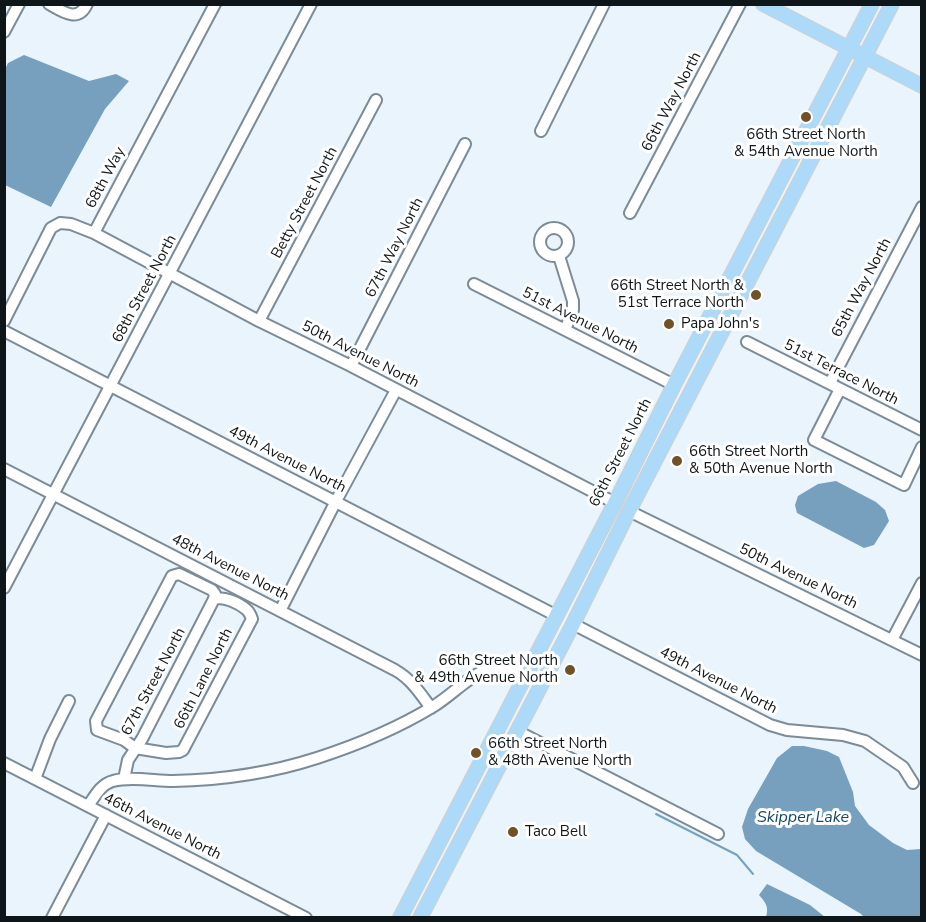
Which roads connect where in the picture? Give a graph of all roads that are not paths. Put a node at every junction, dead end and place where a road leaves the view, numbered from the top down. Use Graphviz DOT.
graph roads {
  1 [pos="19,4"];
  2 [pos="50,4"];
  3 [pos="87,4"];
  4 [pos="215,4"];
  5 [pos="311,4"];
  6 [pos="604,4"];
  7 [pos="740,4"];
  8 [pos="763,4"];
  9 [pos="872,4"];
  10 [pos="892,4"];
  11 [pos="4,32"];
  12 [pos="848,49"];
  13 [pos="865,57"];
  14 [pos="921,86"];
  15 [pos="376,100"];
  16 [pos="542,131"];
  17 [pos="465,144"];
  18 [pos="782,176"];
  19 [pos="921,207"];
  20 [pos="630,213"];
  21 [pos="778,225"];
  22 [pos="754,231"];
  23 [pos="93,233"];
  24 [pos="559,256"];
  25 [pos="170,274"];
  26 [pos="728,281"];
  27 [pos="474,284"];
  28 [pos="748,284"];
  29 [pos="4,321"];
  30 [pos="259,321"];
  31 [pos="565,330"];
  32 [pos="4,332"];
  33 [pos="747,342"];
  34 [pos="351,366"];
  35 [pos="697,381"];
  36 [pos="674,385"];
  37 [pos="835,386"];
  38 [pos="111,387"];
  39 [pos="396,390"];
  40 [pos="657,418"];
  41 [pos="921,430"];
  42 [pos="921,447"];
  43 [pos="4,469"];
  44 [pos="54,495"];
  45 [pos="336,501"];
  46 [pos="615,502"];
  47 [pos="629,511"];
  48 [pos="597,576"];
  49 [pos="921,583"];
  50 [pos="4,588"];
  51 [pos="214,599"];
  52 [pos="280,611"];
  53 [pos="555,615"];
  54 [pos="573,624"];
  55 [pos="892,640"];
  56 [pos="921,655"];
  57 [pos="535,656"];
  58 [pos="525,675"];
  59 [pos="69,700"];
  60 [pos="431,708"];
  61 [pos="517,730"];
  62 [pos="135,748"];
  63 [pos="4,763"];
  64 [pos="35,779"];
  65 [pos="124,779"];
  66 [pos="913,783"];
  67 [pos="88,806"];
  68 [pos="106,815"];
  69 [pos="718,834"];
  70 [pos="52,918"];
  71 [pos="306,918"];
  72 [pos="400,918"];
  73 [pos="420,918"];
  1 -- 11 [label="street"];
  2 -- 3 [label="street"];
  4 -- 23 [label="street, 68th Way"];
  5 -- 25 [label="street, 68th Street North"];
  6 -- 16 [label="street"];
  7 -- 20 [label="street, 66th Way North"];
  8 -- 12 [label="main road"];
  9 -- 12 [label="main road, 66th Street North"];
  10 -- 13 [label="main road"];
  12 -- 13 [label="main road"];
  12 -- 18 [label="main road, 66th Street North"];
  13 -- 14 [label="main road"];
  13 -- 21 [label="main road"];
  15 -- 30 [label="street, Betty Street North"];
  17 -- 34 [label="street, 67th Way North"];
  18 -- 21 [label="main road"];
  18 -- 22 [label="main road, 66th Street North"];
  19 -- 37 [label="street, 65th Way North"];
  21 -- 28 [label="main road"];
  22 -- 26 [label="main road, 66th Street North"];
  22 -- 28 [label="main road"];
  23 -- 25 [label="street, 50th Avenue North"];
  23 -- 29 [label="street, 68th Way"];
  24 -- 31 [label="street"];
  25 -- 30 [label="street, 50th Avenue North"];
  25 -- 38 [label="street, 68th Street North"];
  26 -- 35 [label="main road"];
  26 -- 36 [label="main road, 66th Street North"];
  27 -- 31 [label="street, 51st Avenue North"];
  28 -- 35 [label="main road"];
  30 -- 34 [label="street, 50th Avenue North"];
  31 -- 36 [label="street, 51st Avenue North"];
  32 -- 38 [label="street, 49th Avenue North"];
  33 -- 37 [label="street, 51st Terrace North"];
  34 -- 39 [label="street, 50th Avenue North"];
  35 -- 47 [label="main road"];
  36 -- 40 [label="main road, 66th Street North"];
  37 -- 41 [label="street, 51st Terrace North"];
  37 -- 42 [label="street, 65th Way North"];
  38 -- 44 [label="street, 68th Street North"];
  38 -- 45 [label="street, 49th Avenue North"];
  39 -- 45 [label="street"];
  39 -- 46 [label="street, 50th Avenue North"];
  40 -- 46 [label="main road, 66th Street North"];
  40 -- 47 [label="main road"];
  43 -- 44 [label="street, 48th Avenue North"];
  44 -- 50 [label="street, 68th Street North"];
  44 -- 52 [label="street, 48th Avenue North"];
  45 -- 52 [label="street"];
  45 -- 53 [label="street, 49th Avenue North"];
  46 -- 48 [label="main road"];
  46 -- 53 [label="main road, 66th Street North"];
  47 -- 48 [label="main road"];
  47 -- 55 [label="street, 50th Avenue North"];
  48 -- 54 [label="main road"];
  49 -- 55 [label="street"];
  51 -- 62 [label="street, 67th Street North"];
  51 -- 62 [label="street, 66th Lane North"];
  51 -- 62 [label="street"];
  52 -- 60 [label="street, 48th Avenue North"];
  53 -- 57 [label="main road, 66th Street North"];
  54 -- 61 [label="main road"];
  54 -- 66 [label="street, 49th Avenue North"];
  55 -- 56 [label="street, 50th Avenue North"];
  57 -- 58 [label="main road, 66th Street North"];
  57 -- 61 [label="main road"];
  58 -- 60 [label="street"];
  58 -- 72 [label="main road, 66th Street North"];
  59 -- 64 [label="street"];
  60 -- 65 [label="street"];
  61 -- 69 [label="street"];
  61 -- 73 [label="main road"];
  62 -- 65 [label="street, 67th Street North"];
  63 -- 64 [label="street, 46th Avenue North"];
  64 -- 67 [label="street, 46th Avenue North"];
  65 -- 67 [label="street"];
  67 -- 68 [label="street, 46th Avenue North"];
  68 -- 70 [label="street"];
  68 -- 71 [label="street, 46th Avenue North"];
}
